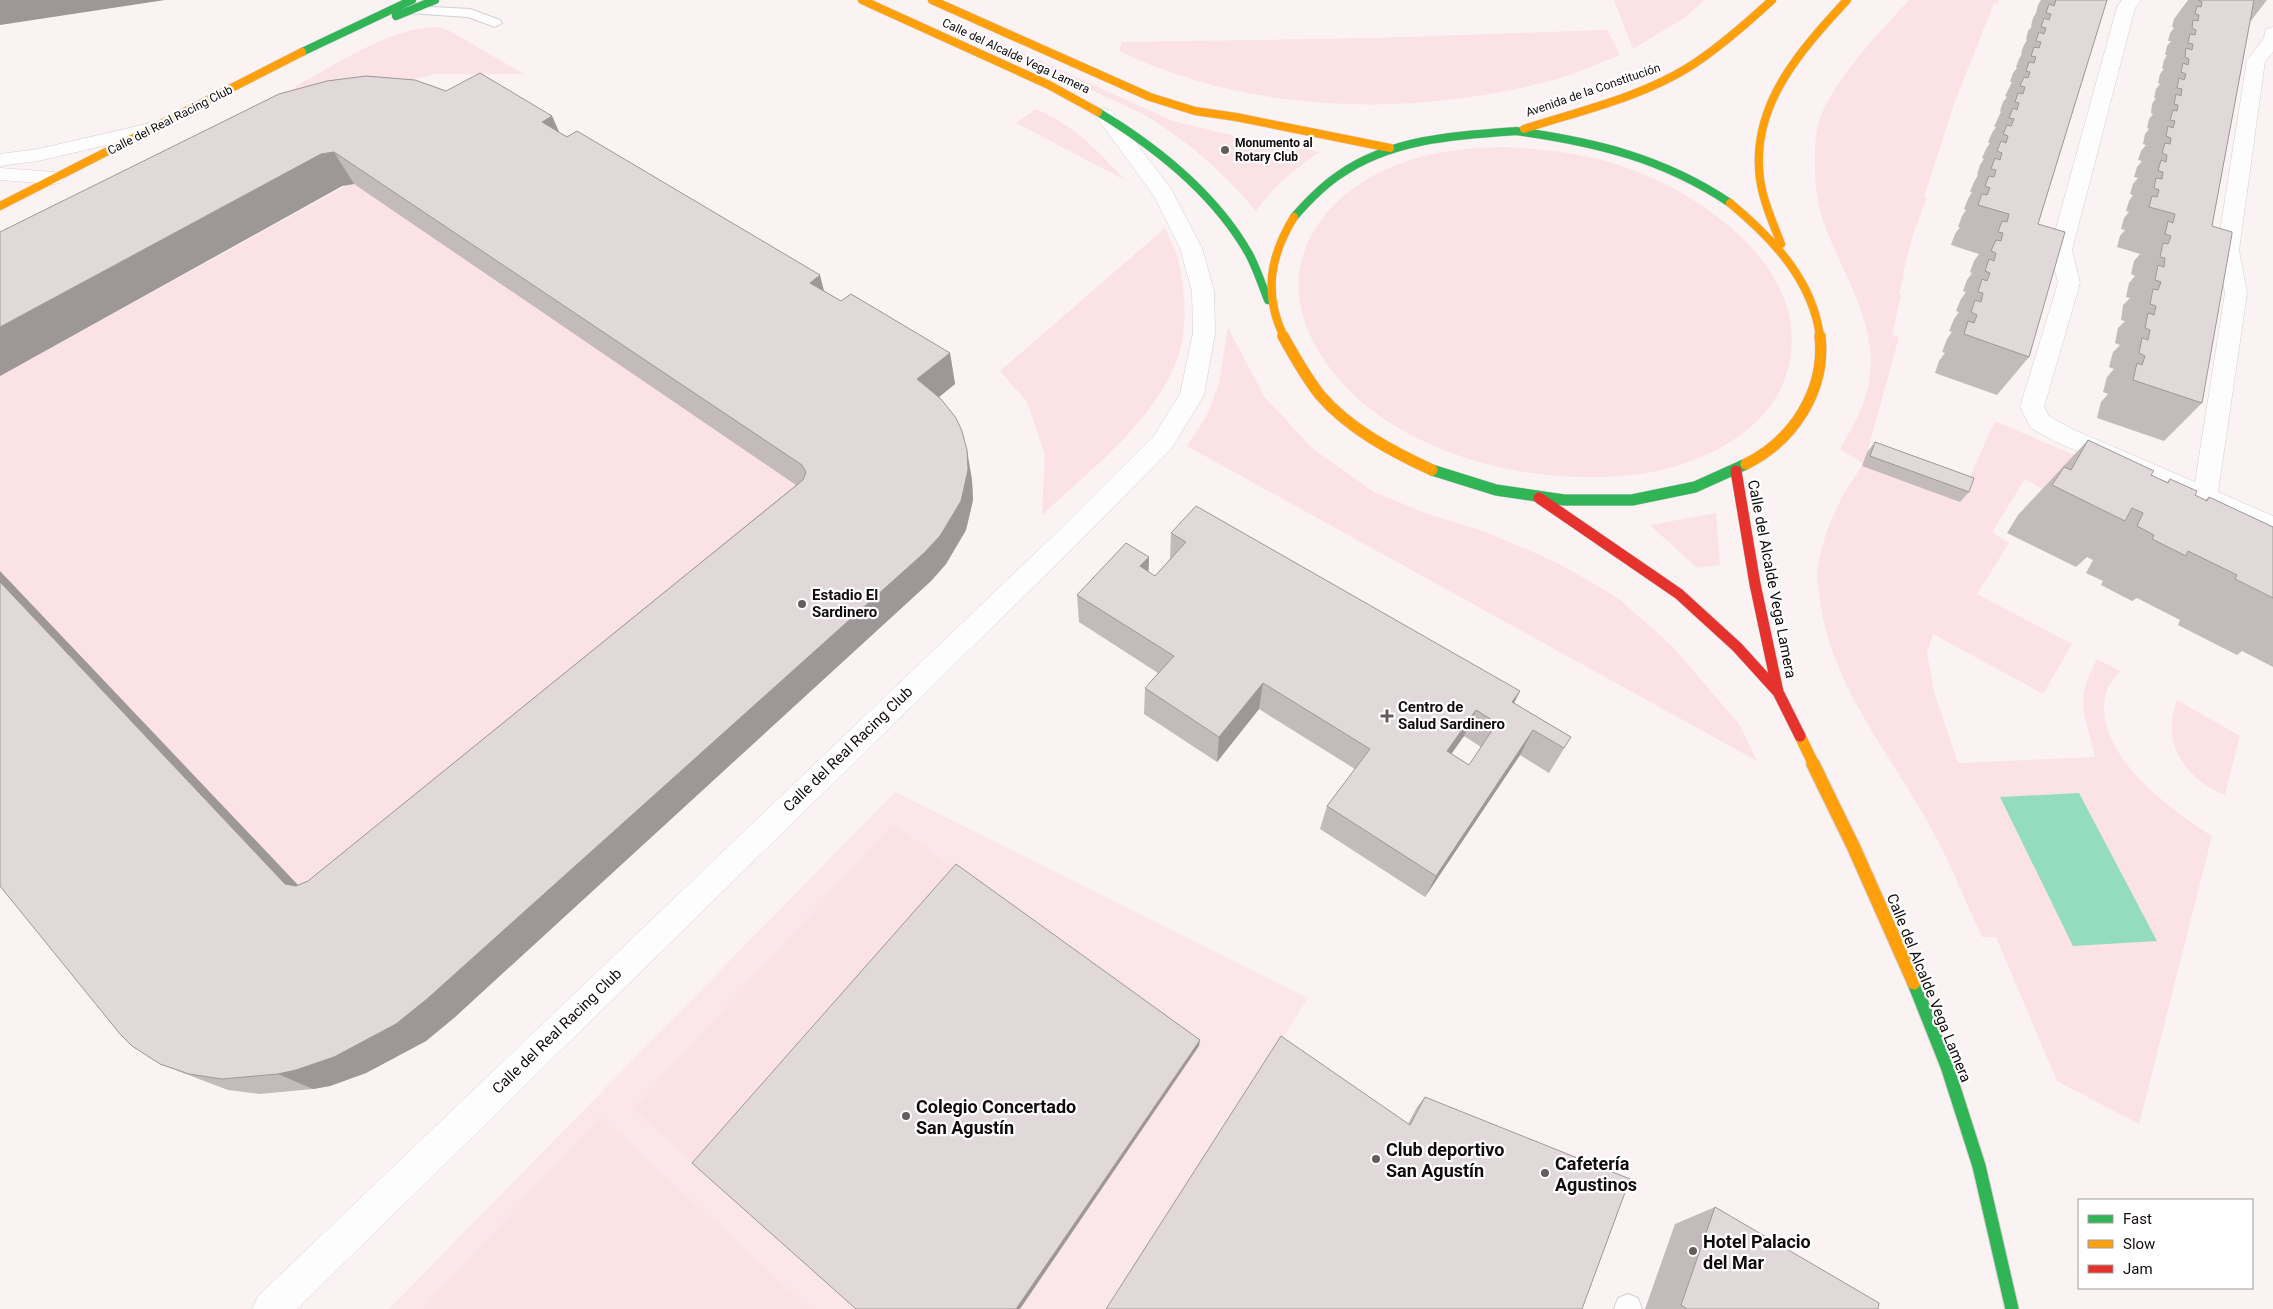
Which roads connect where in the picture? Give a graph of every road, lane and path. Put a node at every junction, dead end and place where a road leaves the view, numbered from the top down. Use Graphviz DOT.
graph roads {
  1 [pos="435,0"];
  2 [pos="462,0"];
  3 [pos="862,0"];
  4 [pos="932,0"];
  5 [pos="1772,0"];
  6 [pos="1847,0"];
  7 [pos="2132,0"];
  8 [pos="487,2"];
  9 [pos="412,5"];
  10 [pos="470,13"];
  11 [pos="2273,33"];
  12 [pos="1105,115"];
  13 [pos="151,129"];
  14 [pos="1516,131"];
  15 [pos="1390,148"];
  16 [pos="0,160"];
  17 [pos="0,174"];
  18 [pos="54,178"];
  19 [pos="0,206"];
  20 [pos="1783,252"];
  21 [pos="1275,315"];
  22 [pos="1736,471"];
  23 [pos="1539,498"];
  24 [pos="2205,498"];
  25 [pos="2273,527"];
  26 [pos="1778,692"];
  27 [pos="271,1309"];
  28 [pos="2012,1309"];
  1 -- 9 [label="main road"];
  2 -- 10 [label="lane"];
  3 -- 12 [label="main road, Calle del Alcalde Vega Lamera"];
  4 -- 15 [label="main road, Calle del Alcalde Vega Lamera"];
  5 -- 14 [label="main road, Avenida de la Constitución"];
  6 -- 20 [label="main road"];
  7 -- 24 [label="street"];
  8 -- 10 [label="lane, Calle del Real Racing Club"];
  9 -- 10 [label="lane, Calle del Real Racing Club"];
  9 -- 13 [label="main road, Calle del Real Racing Club"];
  11 -- 24 [label="street"];
  12 -- 21 [label="main road, Calle del Alcalde Vega Lamera"];
  12 -- 27 [label="street, Calle del Real Racing Club"];
  13 -- 16 [label="street"];
  13 -- 18 [label="main road, Calle del Real Racing Club"];
  14 -- 15 [label="main road"];
  14 -- 20 [label="main road"];
  15 -- 21 [label="main road"];
  17 -- 18 [label="street"];
  18 -- 19 [label="main road, Calle del Real Racing Club"];
  20 -- 22 [label="main road"];
  21 -- 23 [label="main road"];
  22 -- 23 [label="main road"];
  22 -- 26 [label="main road, Calle del Alcalde Vega Lamera"];
  23 -- 26 [label="main road, Calle del Alcalde Vega Lamera"];
  24 -- 25 [label="street"];
  26 -- 28 [label="main road, Calle del Alcalde Vega Lamera"];
}
